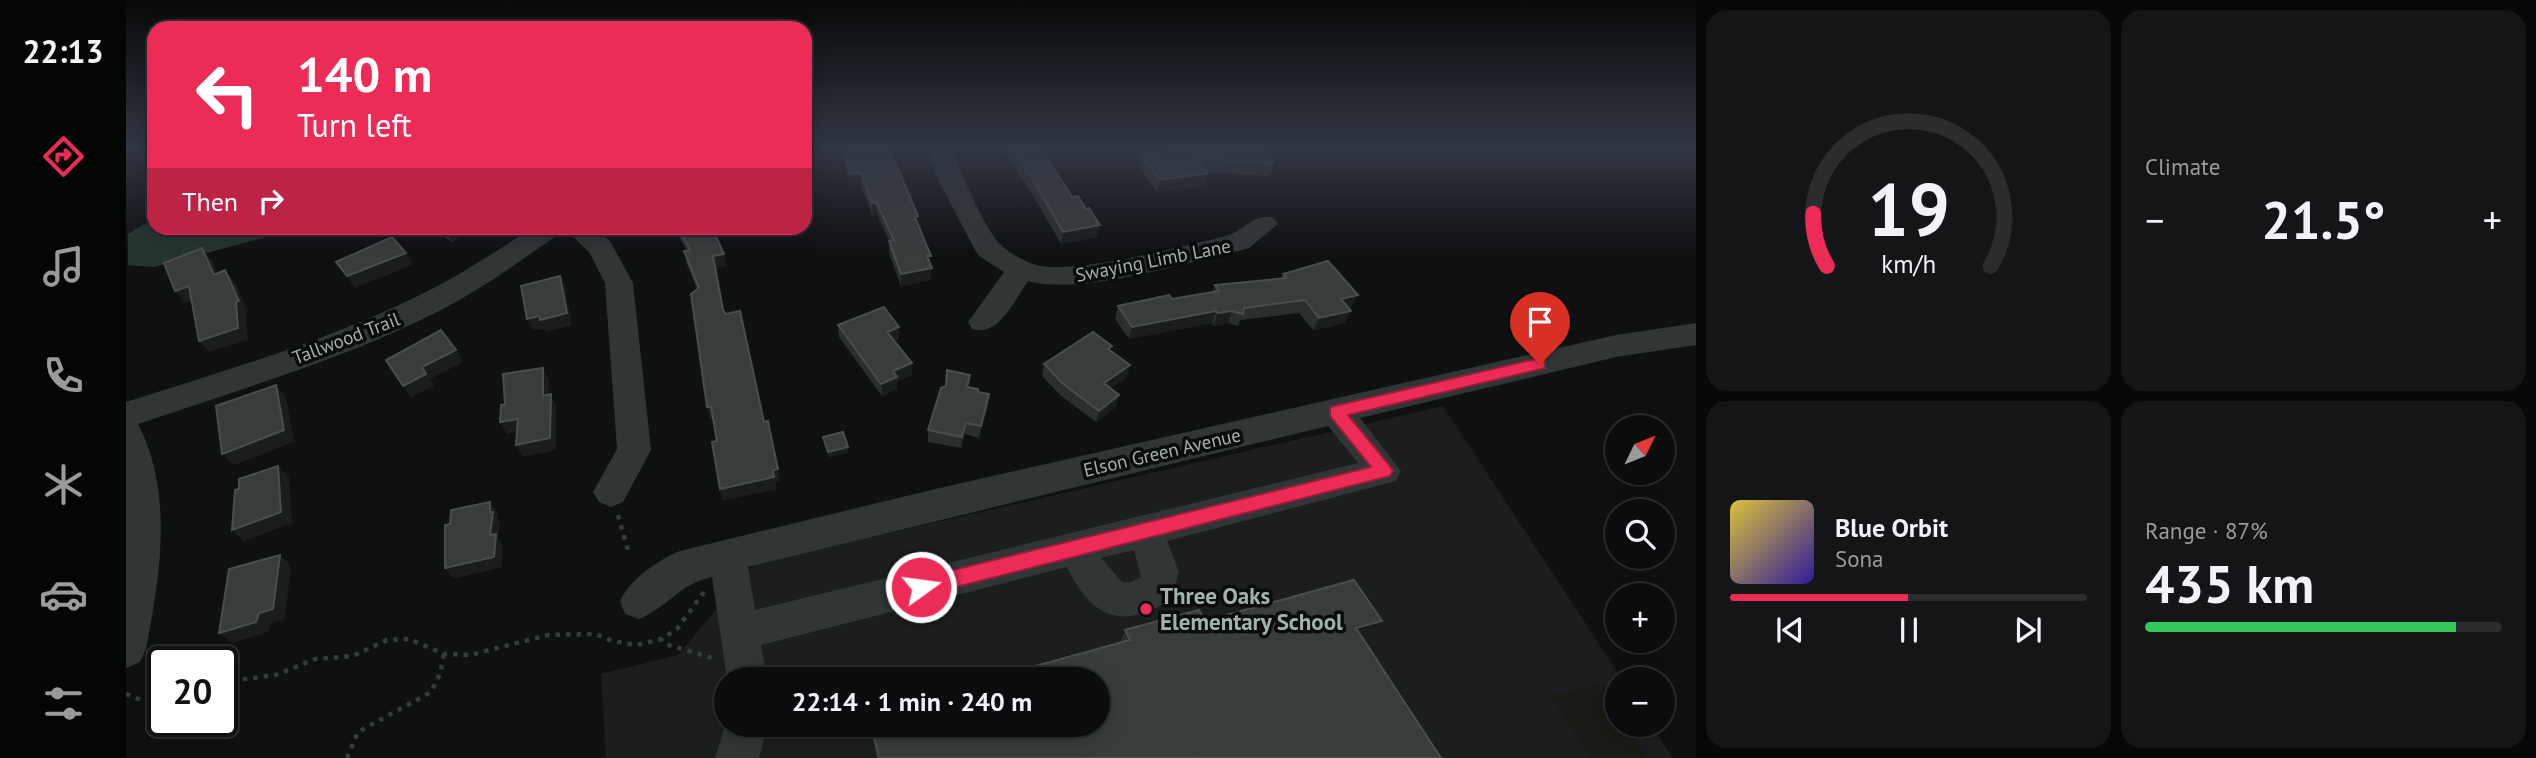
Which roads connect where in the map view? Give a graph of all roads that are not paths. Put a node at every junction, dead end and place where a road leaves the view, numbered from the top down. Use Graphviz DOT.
graph roads {
  1 [pos="953,182"];
  2 [pos="1265,224"];
  3 [pos="540,235"];
  4 [pos="585,235"];
  5 [pos="1021,270"];
  6 [pos="983,322"];
  7 [pos="1696,334"];
  8 [pos="1336,412"];
  9 [pos="126,415"];
  10 [pos="126,433"];
  11 [pos="611,492"];
  12 [pos="1143,531"];
  13 [pos="1077,548"];
  14 [pos="727,556"];
  15 [pos="639,601"];
  16 [pos="126,649"];
  17 [pos="738,658"];
  18 [pos="743,737"];
  19 [pos="737,758"];
  1 -- 5 [label="street, Swaying Limb Lane"];
  2 -- 5 [label="street, Swaying Limb Lane"];
  3 -- 9 [label="street, Tallwood Trail"];
  4 -- 11 [label="street"];
  5 -- 6 [label="street"];
  7 -- 8 [label="street, Elson Green Avenue"];
  8 -- 12 [label="street"];
  8 -- 14 [label="street, Elson Green Avenue"];
  10 -- 16 [label="street"];
  12 -- 13 [label="street"];
  12 -- 13 [label="street"];
  13 -- 17 [label="street"];
  14 -- 15 [label="street, Elson Green Avenue"];
  14 -- 17 [label="street"];
  18 -- 19 [label="street"];
}
